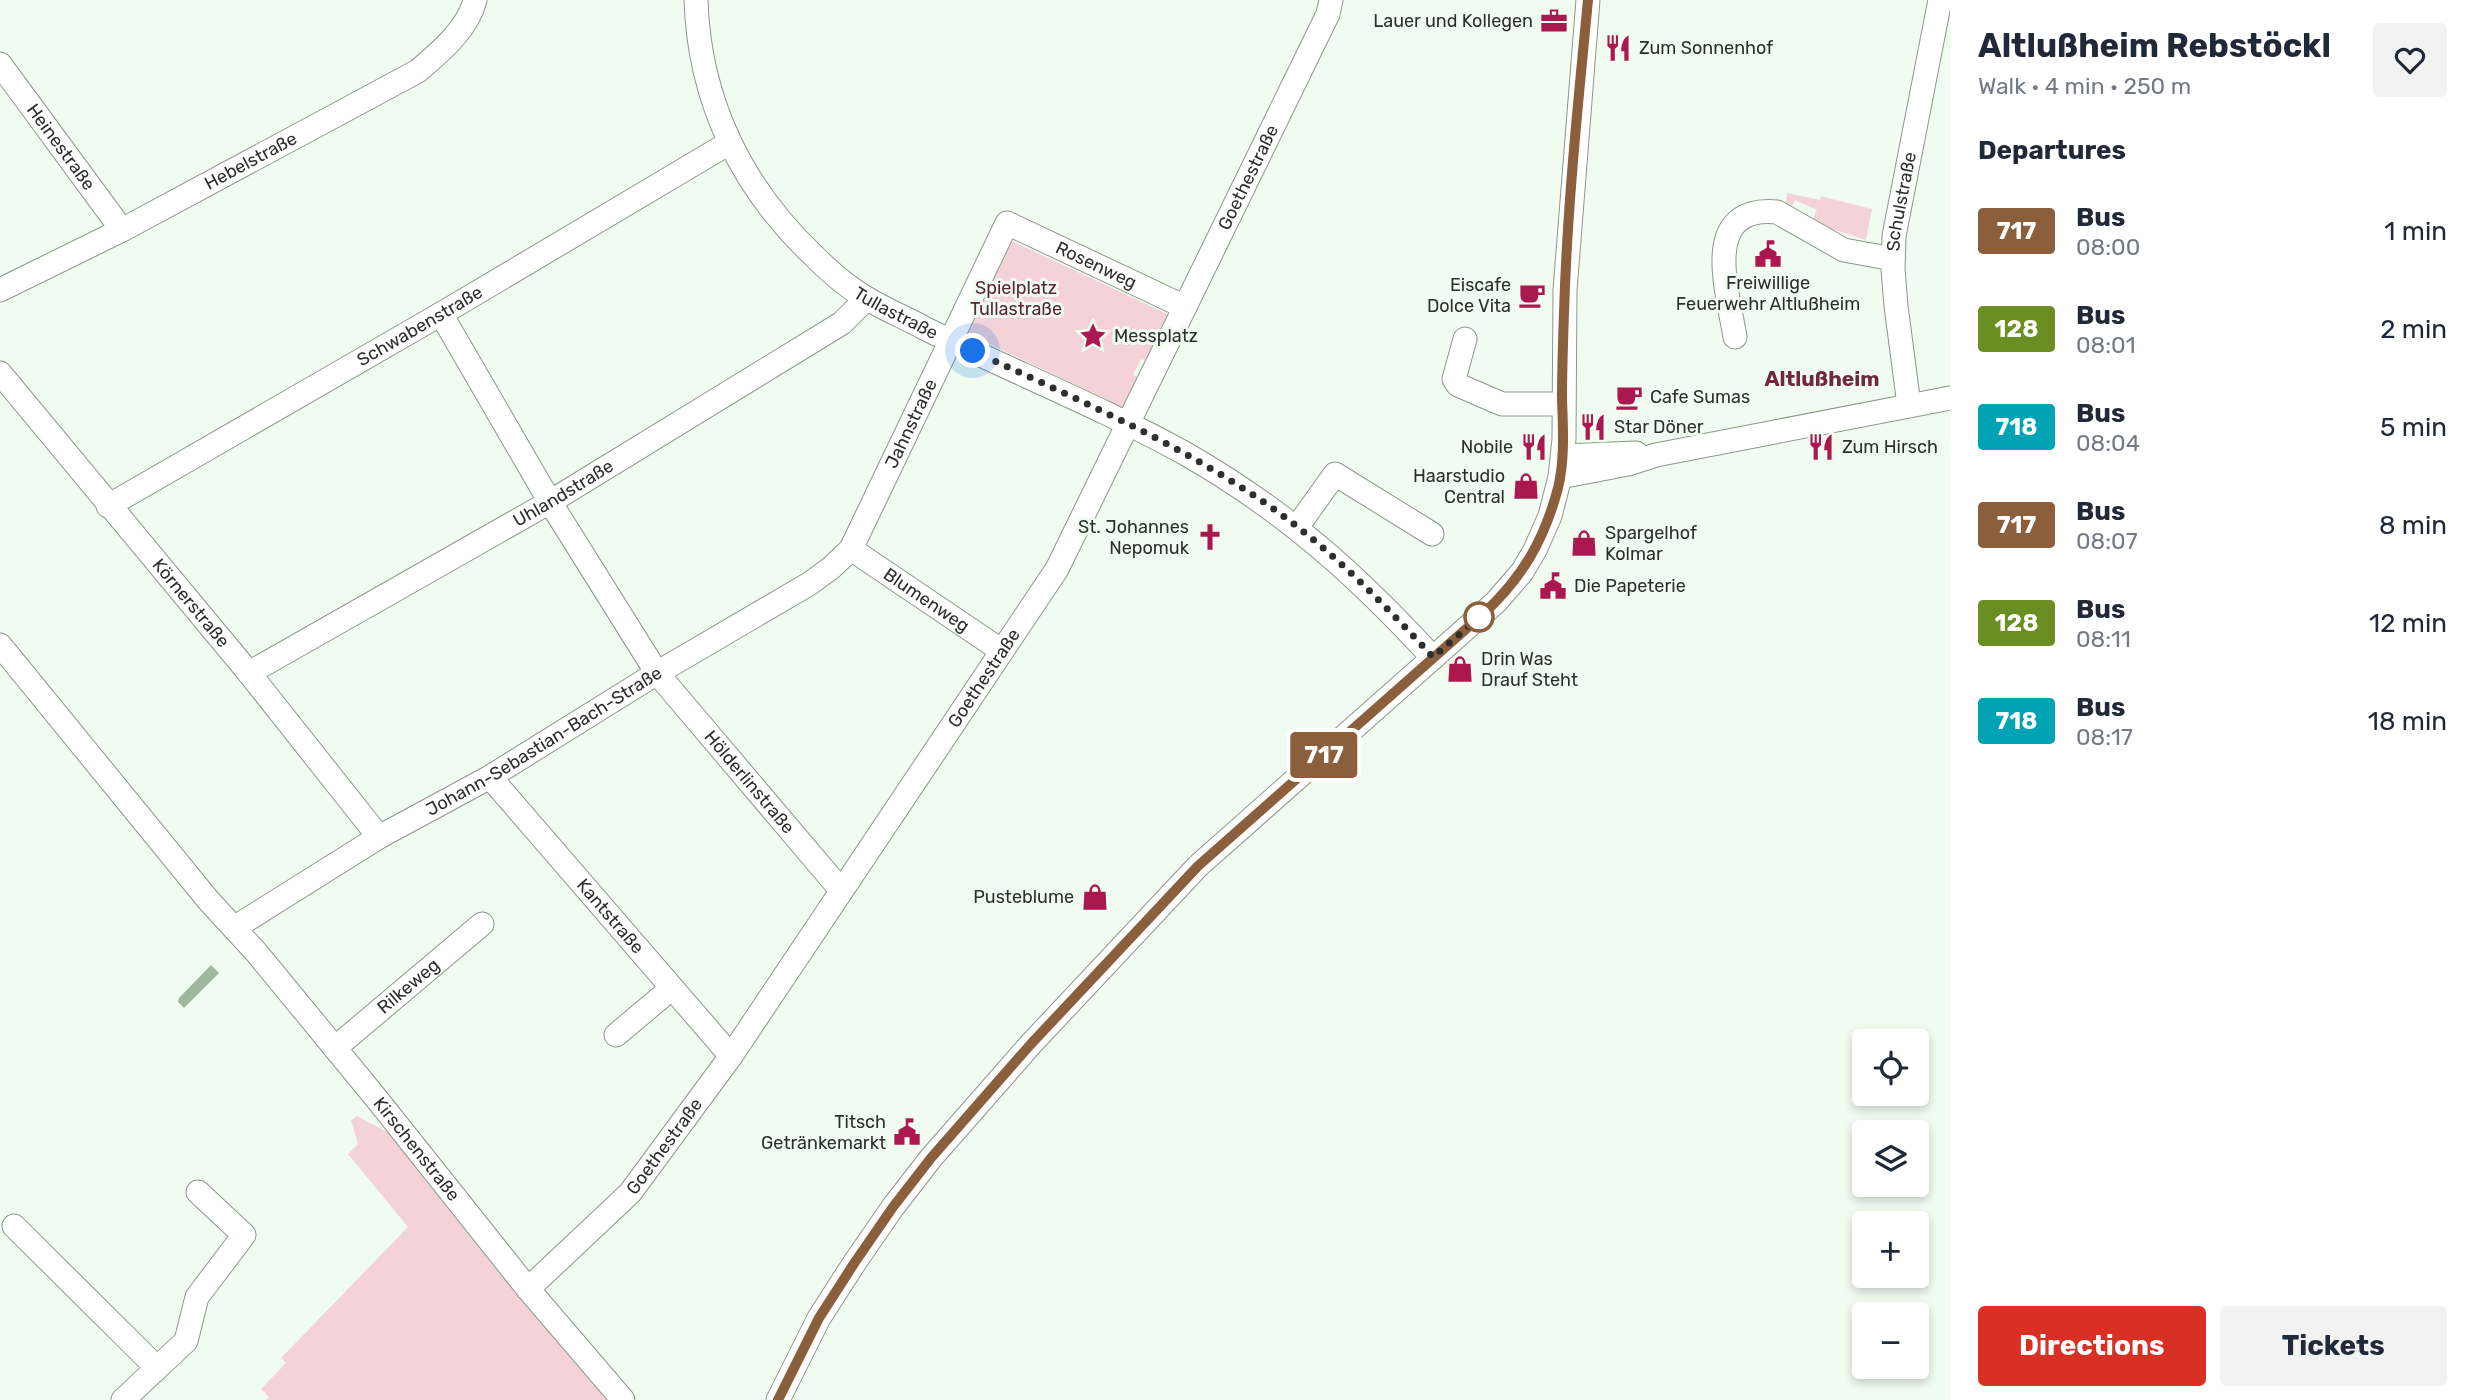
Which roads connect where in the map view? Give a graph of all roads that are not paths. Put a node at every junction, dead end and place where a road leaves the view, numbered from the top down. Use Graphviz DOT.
graph roads {
  1 [pos="475,0"];
  2 [pos="696,0"];
  3 [pos="1331,0"];
  4 [pos="1588,0"];
  5 [pos="1943,7"];
  6 [pos="0,65"];
  7 [pos="729,143"];
  8 [pos="1007,223"];
  9 [pos="122,229"];
  10 [pos="1893,259"];
  11 [pos="0,290"];
  12 [pos="866,299"];
  13 [pos="1185,307"];
  14 [pos="441,314"];
  15 [pos="1735,337"];
  16 [pos="1465,339"];
  17 [pos="950,341"];
  18 [pos="0,373"];
  19 [pos="1950,398"];
  20 [pos="1562,404"];
  21 [pos="1909,405"];
  22 [pos="1129,424"];
  23 [pos="1562,466"];
  24 [pos="550,502"];
  25 [pos="108,506"];
  26 [pos="1297,527"];
  27 [pos="1432,534"];
  28 [pos="851,549"];
  29 [pos="0,645"];
  30 [pos="1002,651"];
  31 [pos="1433,657"];
  32 [pos="249,673"];
  33 [pos="657,673"];
  34 [pos="490,777"];
  35 [pos="379,837"];
  36 [pos="840,889"];
  37 [pos="482,924"];
  38 [pos="234,928"];
  39 [pos="672,988"];
  40 [pos="616,1035"];
  41 [pos="335,1048"];
  42 [pos="731,1056"];
  43 [pos="198,1192"];
  44 [pos="14,1226"];
  45 [pos="528,1289"];
  46 [pos="156,1367"];
  47 [pos="123,1400"];
  48 [pos="623,1400"];
  49 [pos="778,1400"];
  1 -- 9 [label="street, Hebelstraße"];
  2 -- 7 [label="street, Tullastraße"];
  3 -- 13 [label="street, Goethestraße"];
  4 -- 20 [label="street"];
  5 -- 10 [label="street, Schulstraße"];
  6 -- 9 [label="street, Heinestraße"];
  7 -- 12 [label="street, Tullastraße"];
  7 -- 14 [label="street, Schwabenstraße"];
  8 -- 13 [label="street, Rosenweg"];
  8 -- 17 [label="street, Jahnstraße"];
  9 -- 11 [label="street, Hebelstraße"];
  10 -- 15 [label="street"];
  10 -- 21 [label="street, Schulstraße"];
  12 -- 17 [label="street, Tullastraße"];
  12 -- 24 [label="street, Uhlandstraße"];
  13 -- 22 [label="street, Goethestraße"];
  14 -- 24 [label="street, Hölderlinstraße"];
  14 -- 25 [label="street, Schwabenstraße"];
  16 -- 20 [label="street"];
  17 -- 22 [label="street, Tullastraße"];
  17 -- 28 [label="street, Jahnstraße"];
  18 -- 25 [label="street, Körnerstraße"];
  19 -- 21 [label="street"];
  20 -- 23 [label="street"];
  21 -- 23 [label="street"];
  22 -- 26 [label="street, Tullastraße"];
  22 -- 30 [label="street, Goethestraße"];
  23 -- 31 [label="street"];
  24 -- 32 [label="street, Uhlandstraße"];
  24 -- 33 [label="street, Hölderlinstraße"];
  25 -- 32 [label="street, Körnerstraße"];
  26 -- 27 [label="street"];
  26 -- 31 [label="street, Tullastraße"];
  28 -- 30 [label="street, Blumenweg"];
  28 -- 33 [label="street, Johann-Sebastian-Bach-Straße"];
  29 -- 38 [label="street, Kirschenstraße"];
  30 -- 36 [label="street, Goethestraße"];
  31 -- 49 [label="street"];
  32 -- 35 [label="street, Körnerstraße"];
  33 -- 34 [label="street, Johann-Sebastian-Bach-Straße"];
  33 -- 36 [label="street, Hölderlinstraße"];
  34 -- 35 [label="street, Johann-Sebastian-Bach-Straße"];
  34 -- 39 [label="street, Kantstraße"];
  35 -- 38 [label="street, Johann-Sebastian-Bach-Straße"];
  36 -- 42 [label="street, Goethestraße"];
  37 -- 41 [label="street, Rilkeweg"];
  38 -- 41 [label="street, Kirschenstraße"];
  39 -- 40 [label="street"];
  39 -- 42 [label="street, Kantstraße"];
  41 -- 45 [label="street, Kirschenstraße"];
  42 -- 45 [label="street, Goethestraße"];
  43 -- 46 [label="street"];
  44 -- 46 [label="street"];
  45 -- 48 [label="street, Kirschenstraße"];
  46 -- 47 [label="street"];
}
